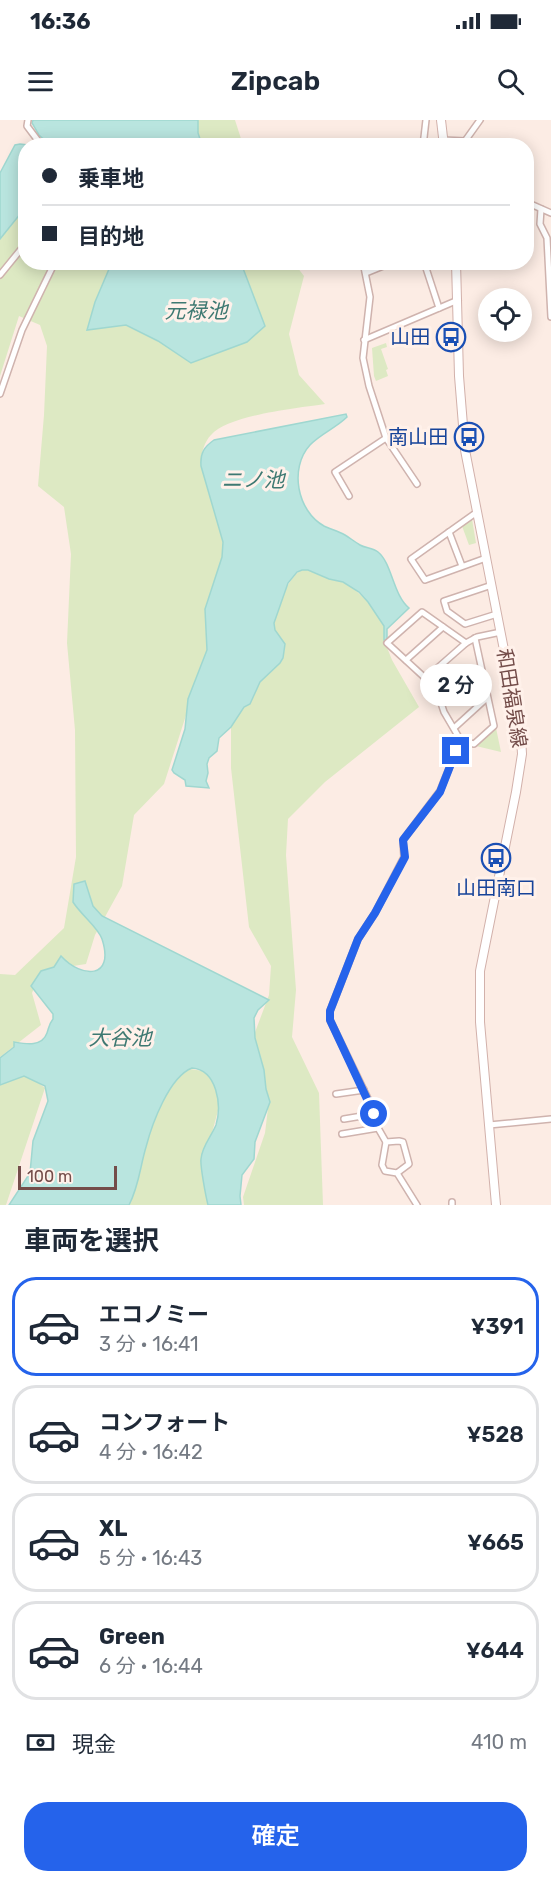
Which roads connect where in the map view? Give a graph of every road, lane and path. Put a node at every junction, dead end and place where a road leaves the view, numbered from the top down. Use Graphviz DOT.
graph roads {
  1 [pos="28,120"];
  2 [pos="426,120"];
  3 [pos="441,120"];
  4 [pos="480,120"];
  5 [pos="36,138"];
  6 [pos="424,138"];
  7 [pos="443,138"];
  8 [pos="467,138"];
  9 [pos="534,206"];
  10 [pos="541,209"];
  11 [pos="551,213"];
  12 [pos="18,253"];
  13 [pos="51,270"];
  14 [pos="365,270"];
  15 [pos="373,270"];
  16 [pos="427,270"];
  17 [pos="456,270"];
  18 [pos="366,273"];
  19 [pos="0,274"];
  20 [pos="550,287"];
  21 [pos="458,300"];
  22 [pos="440,308"];
  23 [pos="551,317"];
  24 [pos="364,340"];
  25 [pos="0,394"];
  26 [pos="386,438"];
  27 [pos="417,484"];
  28 [pos="349,496"];
  29 [pos="477,512"];
  30 [pos="449,532"];
  31 [pos="486,558"];
  32 [pos="462,566"];
  33 [pos="492,585"];
  34 [pos="497,614"];
  35 [pos="443,627"];
  36 [pos="501,632"];
  37 [pos="475,639"];
  38 [pos="466,643"];
  39 [pos="406,660"];
  40 [pos="481,669"];
  41 [pos="425,678"];
  42 [pos="487,698"];
  43 [pos="441,703"];
  44 [pos="454,728"];
  45 [pos="456,751"];
  46 [pos="364,1090"];
  47 [pos="336,1094"];
  48 [pos="374,1114"];
  49 [pos="344,1119"];
  50 [pos="551,1119"];
  51 [pos="489,1125"];
  52 [pos="378,1128"];
  53 [pos="342,1134"];
  54 [pos="386,1142"];
  55 [pos="397,1173"];
  56 [pos="417,1205"];
  57 [pos="496,1205"];
  1 -- 5 [label="street"];
  2 -- 6 [label="street"];
  3 -- 7 [label="main road"];
  4 -- 8 [label="street"];
  9 -- 10 [label="street"];
  10 -- 11 [label="street"];
  10 -- 20 [label="street"];
  12 -- 19 [label="street"];
  13 -- 25 [label="street"];
  14 -- 18 [label="street"];
  15 -- 18 [label="street"];
  16 -- 22 [label="street"];
  17 -- 21 [label="main road, 和田福泉線"];
  18 -- 24 [label="street"];
  20 -- 23 [label="street"];
  21 -- 22 [label="street"];
  21 -- 29 [label="main road, 和田福泉線"];
  22 -- 24 [label="street"];
  24 -- 26 [label="street"];
  26 -- 27 [label="street"];
  26 -- 28 [label="street"];
  29 -- 30 [label="street"];
  29 -- 31 [label="main road, 和田福泉線"];
  30 -- 32 [label="street"];
  30 -- 32 [label="street"];
  31 -- 32 [label="street"];
  31 -- 33 [label="main road, 和田福泉線"];
  33 -- 34 [label="main road, 和田福泉線"];
  33 -- 34 [label="street"];
  34 -- 36 [label="main road, 和田福泉線"];
  35 -- 38 [label="street"];
  35 -- 39 [label="street"];
  35 -- 39 [label="street"];
  36 -- 37 [label="street"];
  36 -- 51 [label="main road, 和田福泉線"];
  37 -- 38 [label="street"];
  37 -- 40 [label="street"];
  38 -- 41 [label="street"];
  39 -- 41 [label="street"];
  40 -- 42 [label="street"];
  40 -- 43 [label="street"];
  41 -- 43 [label="street"];
  42 -- 44 [label="street"];
  42 -- 44 [label="street"];
  43 -- 44 [label="street"];
  45 -- 46 [label="street"];
  46 -- 47 [label="street"];
  46 -- 48 [label="street"];
  48 -- 49 [label="street"];
  48 -- 52 [label="street"];
  50 -- 51 [label="street"];
  51 -- 57 [label="main road, 和田福泉線"];
  52 -- 53 [label="street"];
  52 -- 54 [label="street"];
  54 -- 55 [label="street"];
  54 -- 55 [label="street"];
  55 -- 56 [label="street"];
}
